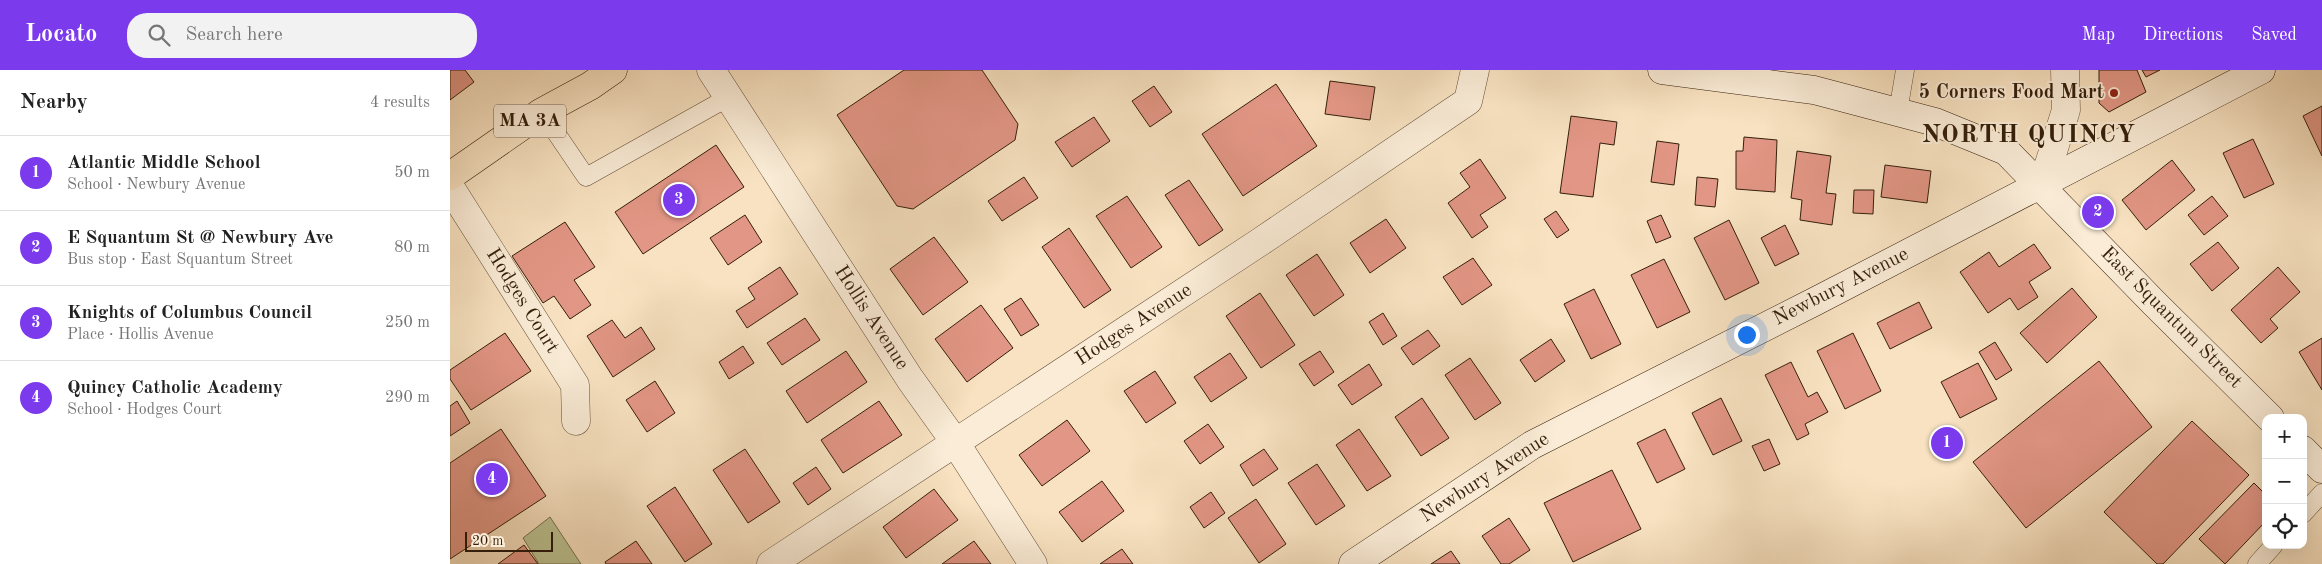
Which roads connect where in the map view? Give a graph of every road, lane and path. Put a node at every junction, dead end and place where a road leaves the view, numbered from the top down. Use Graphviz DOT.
graph roads {
  1 [pos="613,70"];
  2 [pos="711,70"];
  3 [pos="1475,70"];
  4 [pos="1662,70"];
  5 [pos="1905,70"];
  6 [pos="2065,70"];
  7 [pos="2261,70"];
  8 [pos="1706,73"];
  9 [pos="728,97"];
  10 [pos="542,112"];
  11 [pos="1898,112"];
  12 [pos="450,176"];
  13 [pos="2038,185"];
  14 [pos="450,188"];
  15 [pos="2266,414"];
  16 [pos="576,421"];
  17 [pos="955,442"];
  18 [pos="2307,454"];
  19 [pos="2322,469"];
  20 [pos="2322,493"];
  21 [pos="2307,510"];
  22 [pos="2270,549"];
  23 [pos="771,564"];
  24 [pos="1033,564"];
  25 [pos="1353,564"];
  26 [pos="2257,564"];
  1 -- 10 [label="main road, MA 3A"];
  2 -- 9 [label="street, Hollis Avenue"];
  3 -- 17 [label="street, Hodges Avenue"];
  4 -- 8 [label="street, East Squantum Street"];
  5 -- 11 [label="lane"];
  6 -- 13 [label="street"];
  7 -- 13 [label="street, Newbury Avenue"];
  8 -- 11 [label="street, East Squantum Street"];
  9 -- 10 [label="lane"];
  9 -- 17 [label="street, Hollis Avenue"];
  10 -- 12 [label="main road, MA 3A"];
  11 -- 13 [label="street, East Squantum Street"];
  13 -- 15 [label="street, East Squantum Street"];
  13 -- 25 [label="street, Newbury Avenue"];
  14 -- 16 [label="street, Hodges Court"];
  17 -- 23 [label="street, Hodges Avenue"];
  17 -- 24 [label="street, Hollis Avenue"];
  18 -- 19 [label="street"];
  20 -- 21 [label="lane"];
  22 -- 26 [label="lane"];
}
